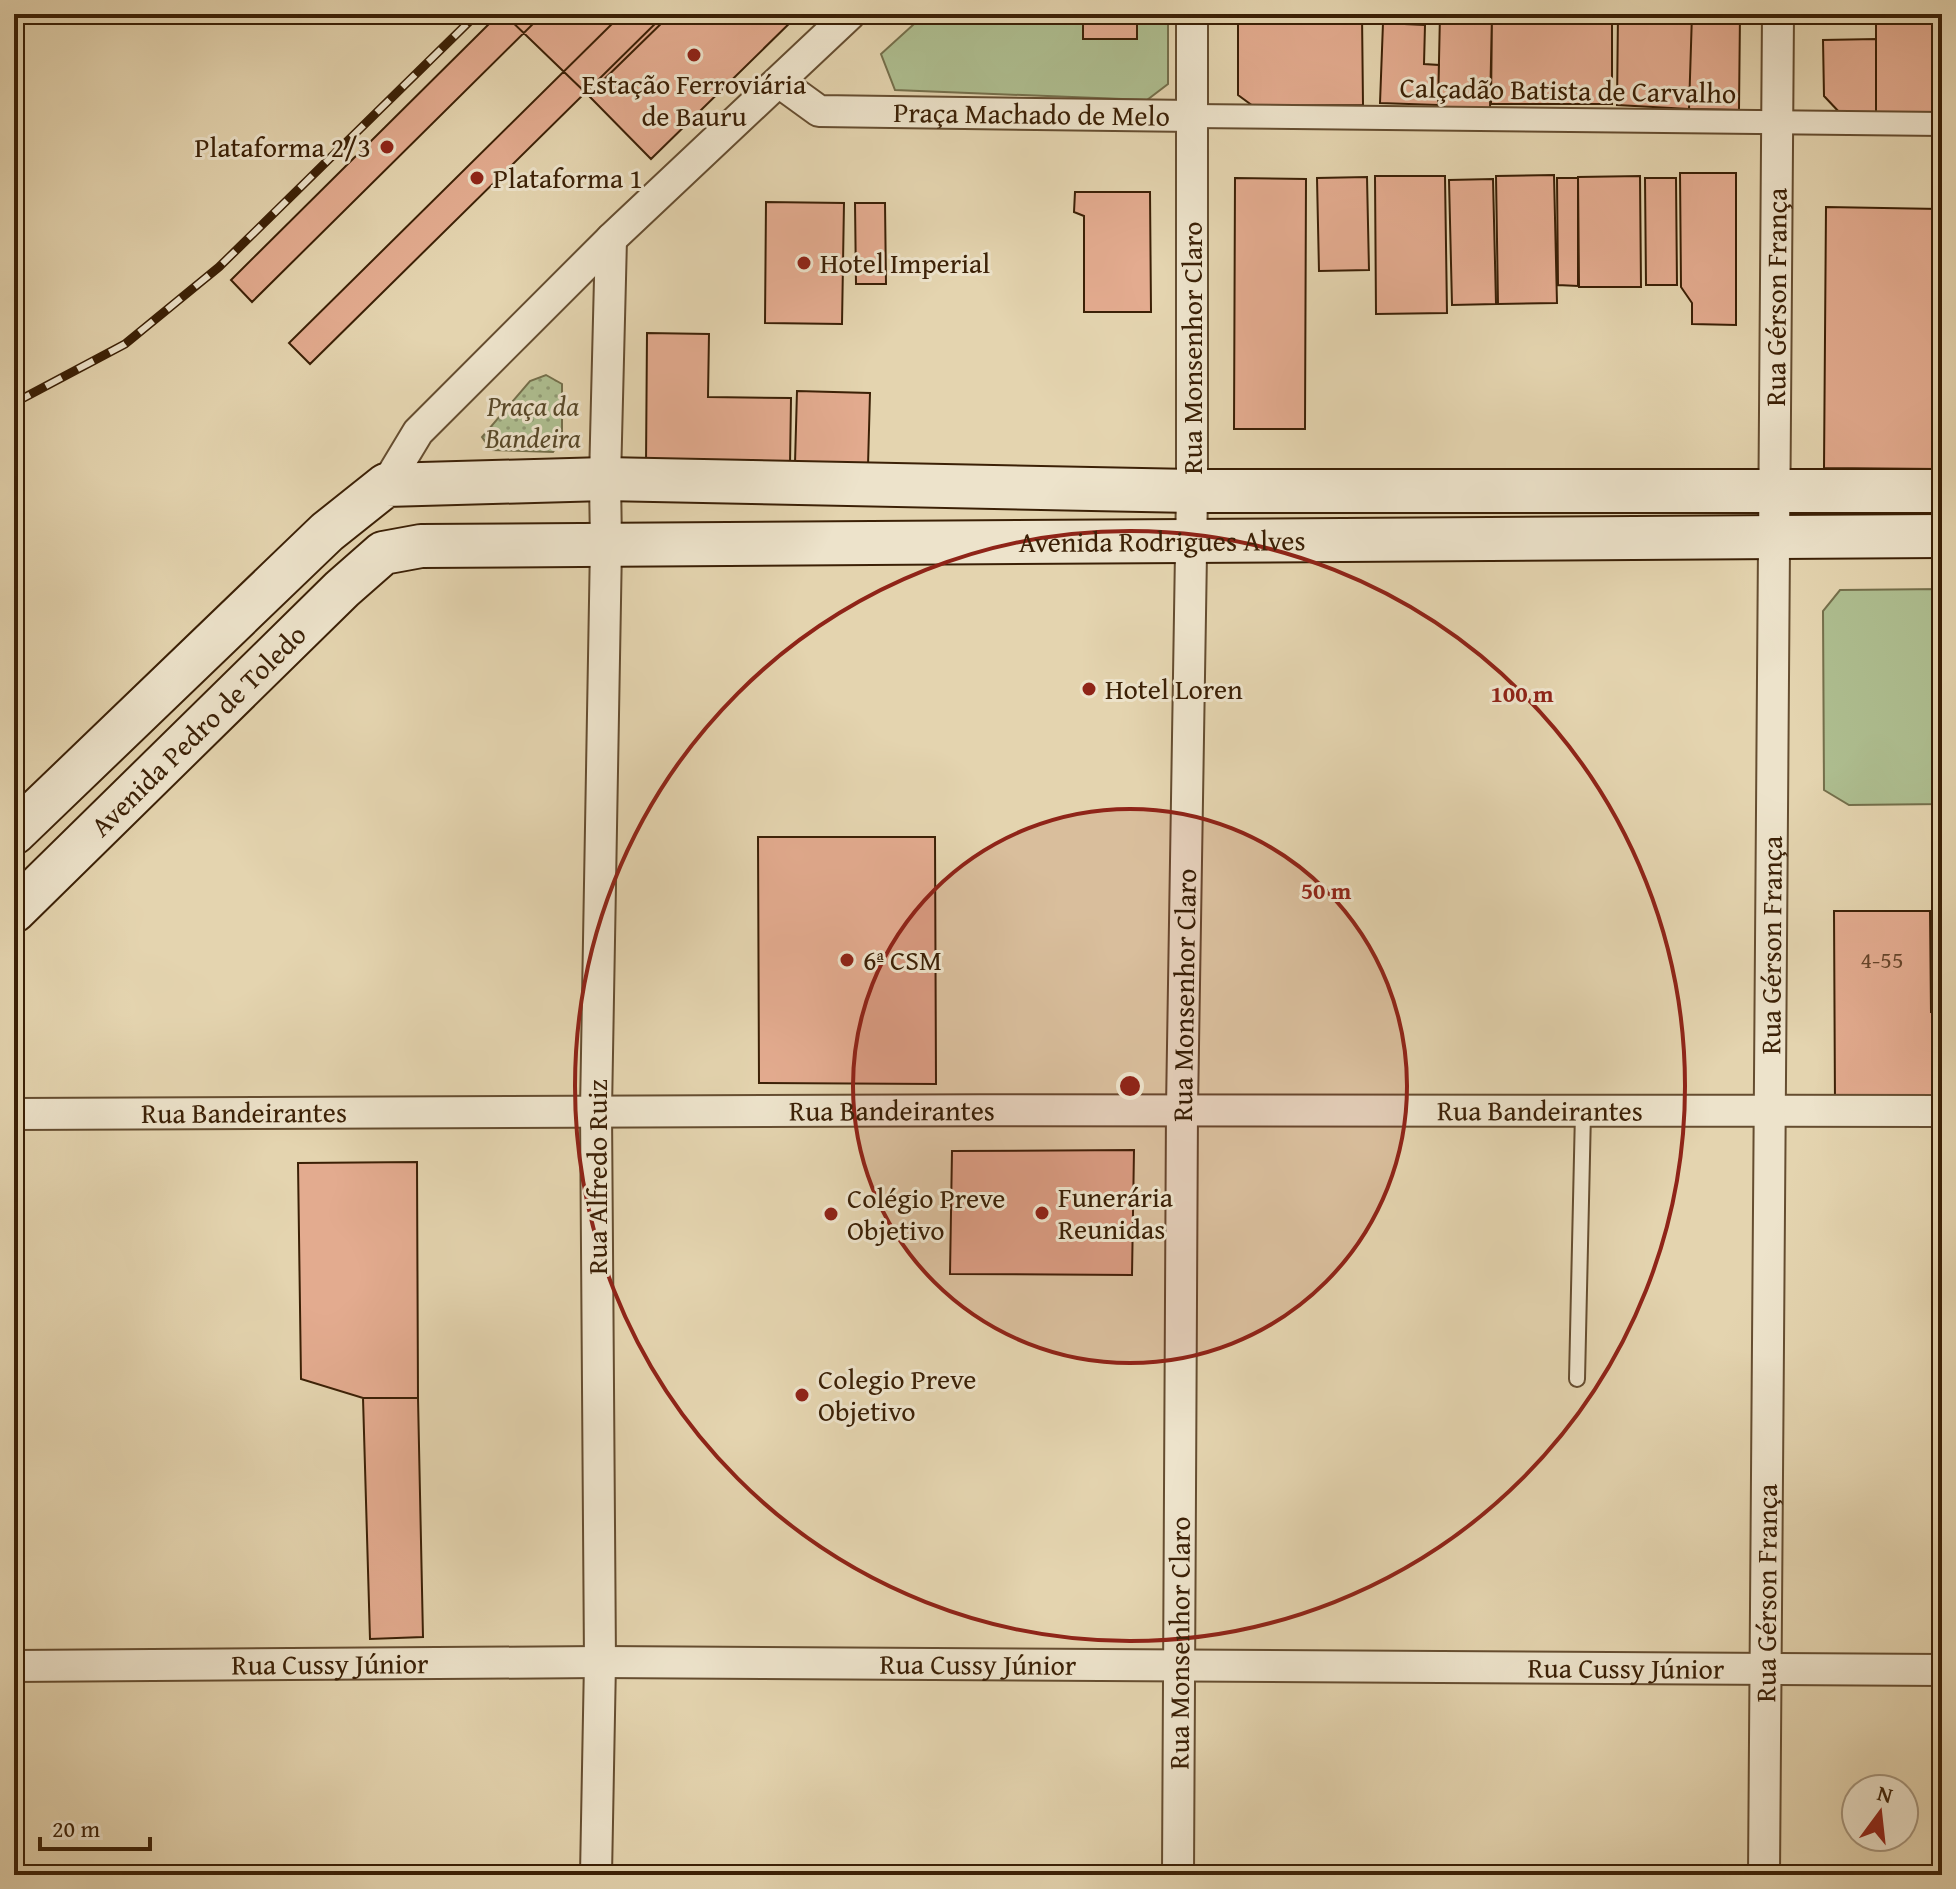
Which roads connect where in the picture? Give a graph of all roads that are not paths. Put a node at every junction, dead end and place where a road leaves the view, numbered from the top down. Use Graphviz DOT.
graph roads {
  1 [pos="850,14"];
  2 [pos="1192,14"];
  3 [pos="1778,14"];
  4 [pos="779,82"];
  5 [pos="1193,116"];
  6 [pos="1779,122"];
  7 [pos="1942,124"];
  8 [pos="611,239"];
  9 [pos="605,479"];
  10 [pos="386,485"];
  11 [pos="1774,490"];
  12 [pos="1192,491"];
  13 [pos="1942,491"];
  14 [pos="1773,536"];
  15 [pos="1942,536"];
  16 [pos="1190,539"];
  17 [pos="606,545"];
  18 [pos="383,553"];
  19 [pos="14,833"];
  20 [pos="14,911"];
  21 [pos="1182,1108"];
  22 [pos="596,1110"];
  23 [pos="1771,1111"];
  24 [pos="1942,1111"];
  25 [pos="1583,1112"];
  26 [pos="14,1114"];
  27 [pos="1577,1379"];
  28 [pos="600,1662"];
  29 [pos="1179,1664"];
  30 [pos="14,1666"];
  31 [pos="1766,1668"];
  32 [pos="1942,1670"];
  33 [pos="596,1875"];
  34 [pos="1178,1875"];
  35 [pos="1764,1875"];
  1 -- 4 [label="street"];
  2 -- 5 [label="street, Praça Machado de Melo"];
  3 -- 6 [label="street, Rua Gérson França"];
  4 -- 5 [label="street, Praça Machado de Melo"];
  4 -- 8 [label="street"];
  5 -- 6 [label="street, Calçadão Batista de Carvalho"];
  5 -- 12 [label="street, Rua Monsenhor Claro"];
  6 -- 7 [label="street, Calçadão Batista de Carvalho"];
  6 -- 11 [label="street, Rua Gérson França"];
  8 -- 9 [label="street"];
  8 -- 10 [label="street"];
  9 -- 10 [label="main road, Avenida Rodrigues Alves"];
  9 -- 12 [label="main road, Avenida Rodrigues Alves"];
  9 -- 17 [label="street, Rua Alfredo Ruiz"];
  10 -- 19 [label="main road, Avenida Pedro de Toledo"];
  11 -- 12 [label="main road, Avenida Rodrigues Alves"];
  11 -- 13 [label="main road, Avenida Rodrigues Alves"];
  11 -- 14 [label="street, Rua Gérson França"];
  12 -- 16 [label="street, Rua Monsenhor Claro"];
  14 -- 15 [label="main road, Avenida Rodrigues Alves"];
  14 -- 16 [label="main road, Avenida Rodrigues Alves"];
  14 -- 23 [label="street, Rua Gérson França"];
  16 -- 17 [label="main road, Avenida Rodrigues Alves"];
  16 -- 21 [label="street, Rua Monsenhor Claro"];
  17 -- 18 [label="main road, Avenida Rodrigues Alves"];
  17 -- 22 [label="street, Rua Alfredo Ruiz"];
  18 -- 20 [label="main road, Avenida Pedro de Toledo"];
  21 -- 22 [label="street, Rua Bandeirantes"];
  21 -- 25 [label="street, Rua Bandeirantes"];
  21 -- 29 [label="street, Rua Monsenhor Claro"];
  22 -- 26 [label="street, Rua Bandeirantes"];
  22 -- 28 [label="street, Rua Alfredo Ruiz"];
  23 -- 24 [label="street, Rua Bandeirantes"];
  23 -- 25 [label="street, Rua Bandeirantes"];
  23 -- 31 [label="street, Rua Gérson França"];
  25 -- 27 [label="lane"];
  28 -- 29 [label="street, Rua Cussy Júnior"];
  28 -- 30 [label="street, Rua Cussy Júnior"];
  28 -- 33 [label="street, Rua Alfredo Ruiz"];
  29 -- 31 [label="street, Rua Cussy Júnior"];
  29 -- 34 [label="street, Rua Monsenhor Claro"];
  31 -- 32 [label="street, Rua Cussy Júnior"];
  31 -- 35 [label="street, Rua Gérson França"];
}
